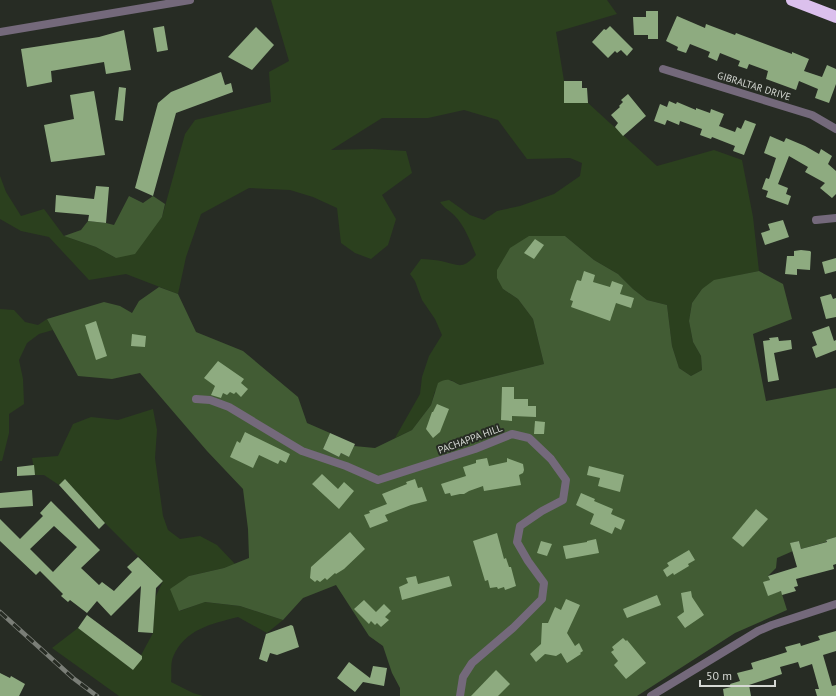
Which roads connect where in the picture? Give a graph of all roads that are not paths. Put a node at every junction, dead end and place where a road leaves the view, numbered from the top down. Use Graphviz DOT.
graph roads {
  1 [pos="190,0"];
  2 [pos="792,0"];
  3 [pos="836,17"];
  4 [pos="0,32"];
  5 [pos="663,69"];
  6 [pos="836,129"];
  7 [pos="836,218"];
  8 [pos="816,220"];
  9 [pos="196,399"];
  10 [pos="836,604"];
  11 [pos="460,696"];
  12 [pos="651,696"];
  1 -- 4 [label="street"];
  2 -- 3 [label="highway"];
  5 -- 6 [label="street, GIBRALTAR DRIVE"];
  7 -- 8 [label="street"];
  9 -- 11 [label="street, PACHAPPA HILL"];
  10 -- 12 [label="street"];
}
